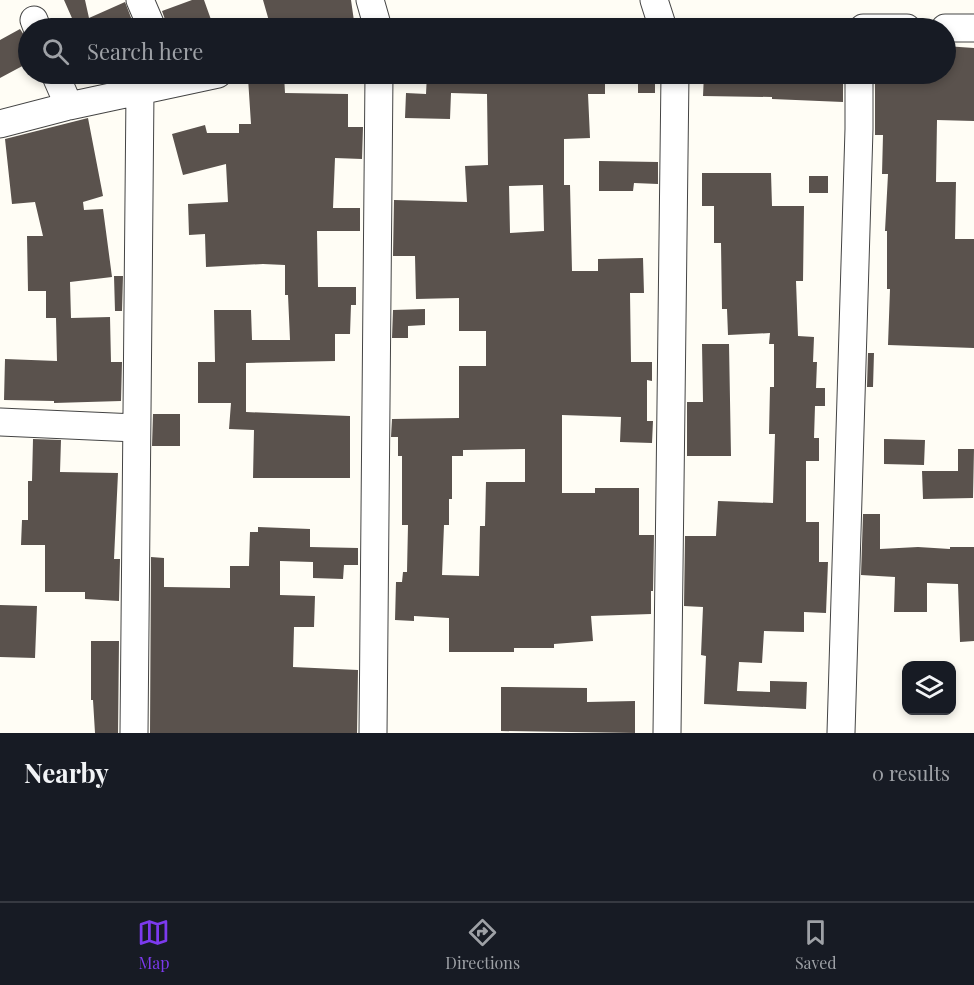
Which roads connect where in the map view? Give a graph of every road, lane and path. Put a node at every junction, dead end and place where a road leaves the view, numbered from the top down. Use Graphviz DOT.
graph roads {
  1 [pos="140,0"];
  2 [pos="370,0"];
  3 [pos="654,0"];
  4 [pos="148,18"];
  5 [pos="375,18"];
  6 [pos="660,18"];
  7 [pos="956,28"];
  8 [pos="974,28"];
  9 [pos="60,84"];
  10 [pos="158,84"];
  11 [pos="379,84"];
  12 [pos="675,84"];
  13 [pos="859,84"];
  14 [pos="140,91"];
  15 [pos="69,106"];
  16 [pos="0,124"];
  17 [pos="0,422"];
  18 [pos="136,428"];
  19 [pos="134,733"];
  20 [pos="373,733"];
  21 [pos="667,733"];
  22 [pos="841,733"];
  1 -- 4 [label="street"];
  2 -- 5 [label="street"];
  3 -- 6 [label="street"];
  7 -- 8 [label="street"];
  9 -- 15 [label="street"];
  10 -- 14 [label="street"];
  11 -- 20 [label="street"];
  12 -- 21 [label="street"];
  13 -- 22 [label="street"];
  14 -- 15 [label="street"];
  14 -- 18 [label="street"];
  15 -- 16 [label="street"];
  17 -- 18 [label="street"];
  18 -- 19 [label="street"];
}
